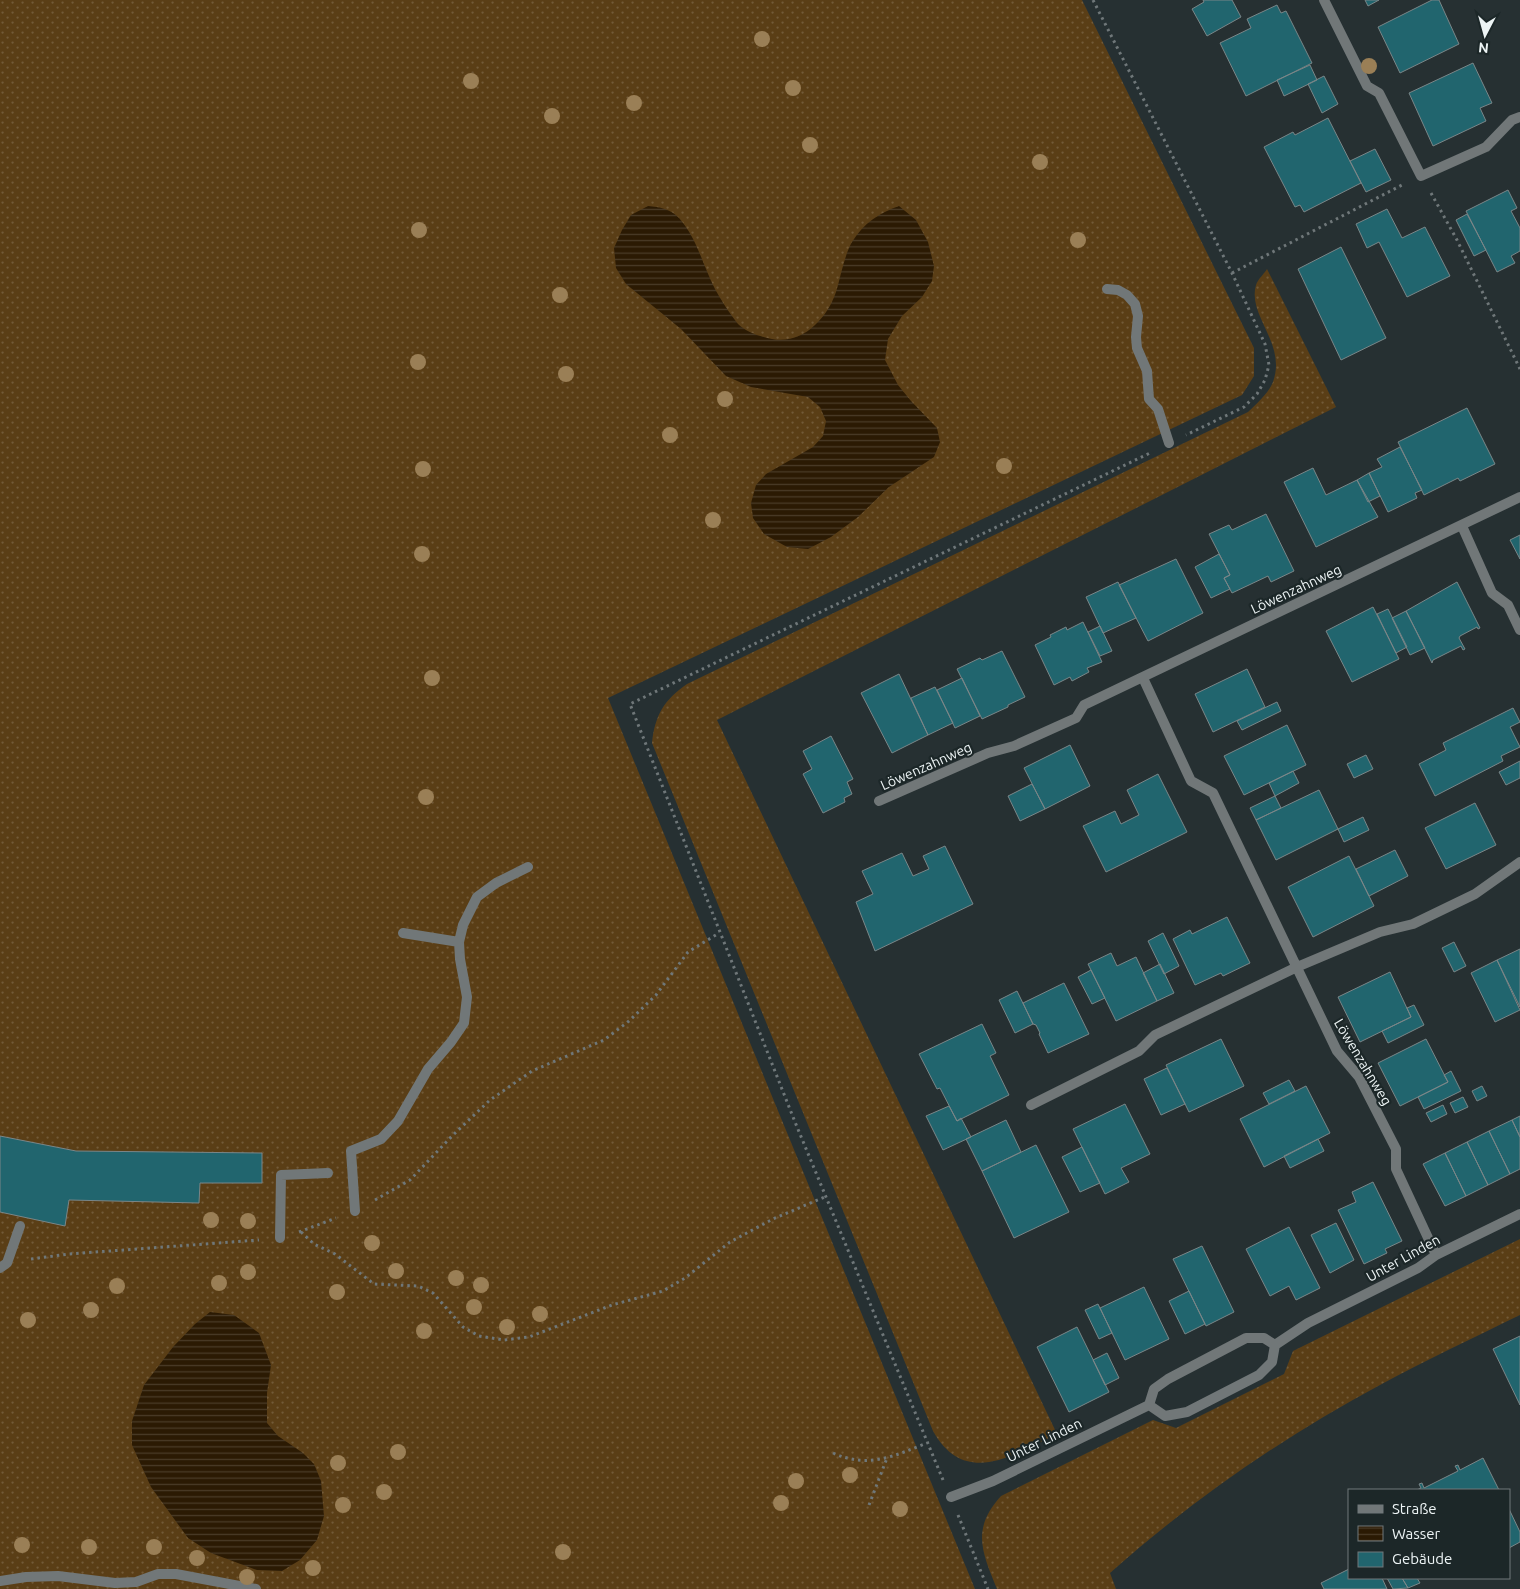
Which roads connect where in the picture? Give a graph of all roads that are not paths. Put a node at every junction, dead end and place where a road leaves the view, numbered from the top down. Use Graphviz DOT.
graph roads {
  1 [pos="1324,0"];
  2 [pos="1520,117"];
  3 [pos="1107,290"];
  4 [pos="1169,443"];
  5 [pos="1520,498"];
  6 [pos="1462,526"];
  7 [pos="1520,630"];
  8 [pos="1143,678"];
  9 [pos="880,801"];
  10 [pos="1520,862"];
  11 [pos="528,867"];
  12 [pos="403,933"];
  13 [pos="458,942"];
  14 [pos="1297,968"];
  15 [pos="1031,1105"];
  16 [pos="328,1173"];
  17 [pos="355,1211"];
  18 [pos="1520,1214"];
  19 [pos="20,1226"];
  20 [pos="280,1238"];
  21 [pos="1436,1254"];
  22 [pos="2,1264"];
  23 [pos="1275,1345"];
  24 [pos="1149,1405"];
  25 [pos="950,1497"];
  26 [pos="0,1581"];
  27 [pos="256,1589"];
  1 -- 2 [label="street"];
  3 -- 4 [label="street"];
  5 -- 6 [label="street, Löwenzahnweg"];
  6 -- 7 [label="street"];
  6 -- 8 [label="street, Löwenzahnweg"];
  8 -- 9 [label="street, Löwenzahnweg"];
  8 -- 14 [label="street, Löwenzahnweg"];
  10 -- 14 [label="street"];
  11 -- 13 [label="street"];
  12 -- 13 [label="street"];
  13 -- 17 [label="street"];
  14 -- 15 [label="street"];
  14 -- 21 [label="street, Löwenzahnweg"];
  16 -- 20 [label="street"];
  18 -- 21 [label="street, Unter Linden"];
  19 -- 22 [label="street"];
  21 -- 23 [label="street, Unter Linden"];
  23 -- 24 [label="street"];
  23 -- 24 [label="street"];
  24 -- 25 [label="street, Unter Linden"];
  26 -- 27 [label="street"];
}
